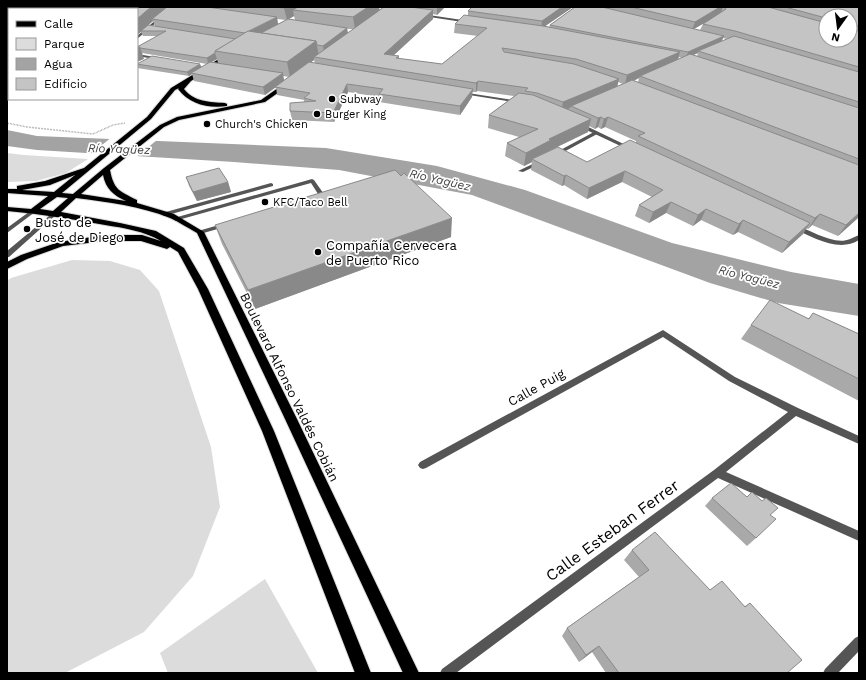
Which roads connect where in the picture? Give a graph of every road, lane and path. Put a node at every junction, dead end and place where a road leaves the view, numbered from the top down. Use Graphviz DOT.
graph roads {
  1 [pos="173,7"];
  2 [pos="14,8"];
  3 [pos="26,8"];
  4 [pos="179,8"];
  5 [pos="418,14"];
  6 [pos="472,22"];
  7 [pos="148,28"];
  8 [pos="156,29"];
  9 [pos="138,37"];
  10 [pos="237,51"];
  11 [pos="138,54"];
  12 [pos="154,57"];
  13 [pos="168,60"];
  14 [pos="143,63"];
  15 [pos="203,66"];
  16 [pos="210,67"];
  17 [pos="218,68"];
  18 [pos="189,79"];
  19 [pos="284,79"];
  20 [pos="292,80"];
  21 [pos="458,92"];
  22 [pos="524,103"];
  23 [pos="250,104"];
  24 [pos="7,123"];
  25 [pos="575,123"];
  26 [pos="141,125"];
  27 [pos="596,133"];
  28 [pos="639,153"];
  29 [pos="91,167"];
  30 [pos="106,169"];
  31 [pos="521,171"];
  32 [pos="271,184"];
  33 [pos="7,190"];
  34 [pos="56,194"];
  35 [pos="75,196"];
  36 [pos="316,200"];
  37 [pos="143,207"];
  38 [pos="7,209"];
  39 [pos="33,211"];
  40 [pos="55,214"];
  41 [pos="164,214"];
  42 [pos="176,219"];
  43 [pos="236,222"];
  44 [pos="790,224"];
  45 [pos="7,231"];
  46 [pos="200,232"];
  47 [pos="859,237"];
  48 [pos="181,250"];
  49 [pos="7,255"];
  50 [pos="7,266"];
  51 [pos="795,411"];
  52 [pos="859,440"];
  53 [pos="423,464"];
  54 [pos="717,473"];
  55 [pos="859,536"];
  56 [pos="859,642"];
  57 [pos="363,673"];
  58 [pos="411,673"];
  59 [pos="446,673"];
  60 [pos="829,673"];
  1 -- 4 [label="street"];
  1 -- 7 [label="street"];
  2 -- 3 [label="path"];
  5 -- 6 [label="street"];
  7 -- 8 [label="street"];
  7 -- 9 [label="street"];
  10 -- 16 [label="main road"];
  11 -- 12 [label="street"];
  12 -- 13 [label="street"];
  12 -- 14 [label="street"];
  15 -- 16 [label="street"];
  16 -- 17 [label="street"];
  16 -- 18 [label="main road"];
  18 -- 23 [label="main road"];
  18 -- 26 [label="main road"];
  19 -- 20 [label="street"];
  20 -- 23 [label="main road"];
  21 -- 22 [label="street"];
  23 -- 30 [label="main road"];
  24 -- 26 [label="path"];
  25 -- 27 [label="street"];
  26 -- 29 [label="main road"];
  27 -- 28 [label="street"];
  27 -- 31 [label="street"];
  29 -- 33 [label="main road"];
  29 -- 34 [label="main road"];
  30 -- 35 [label="main road"];
  30 -- 37 [label="main road"];
  32 -- 41 [label="street"];
  33 -- 34 [label="main road"];
  34 -- 35 [label="main road"];
  34 -- 39 [label="main road"];
  35 -- 37 [label="main road"];
  35 -- 40 [label="main road"];
  36 -- 42 [label="street"];
  37 -- 41 [label="main road"];
  38 -- 39 [label="main road"];
  39 -- 40 [label="main road"];
  39 -- 45 [label="street"];
  40 -- 48 [label="main road"];
  40 -- 49 [label="street"];
  41 -- 42 [label="main road"];
  42 -- 46 [label="main road"];
  43 -- 46 [label="street"];
  44 -- 47 [label="street"];
  46 -- 58 [label="main road, Boulevard Alfonso Valdés Cobián"];
  48 -- 50 [label="main road"];
  48 -- 57 [label="main road"];
  51 -- 52 [label="street"];
  51 -- 53 [label="street, Calle Puig"];
  51 -- 54 [label="street, Calle Esteban Ferrer"];
  54 -- 55 [label="street"];
  54 -- 59 [label="street, Calle Esteban Ferrer"];
  56 -- 60 [label="street"];
}
